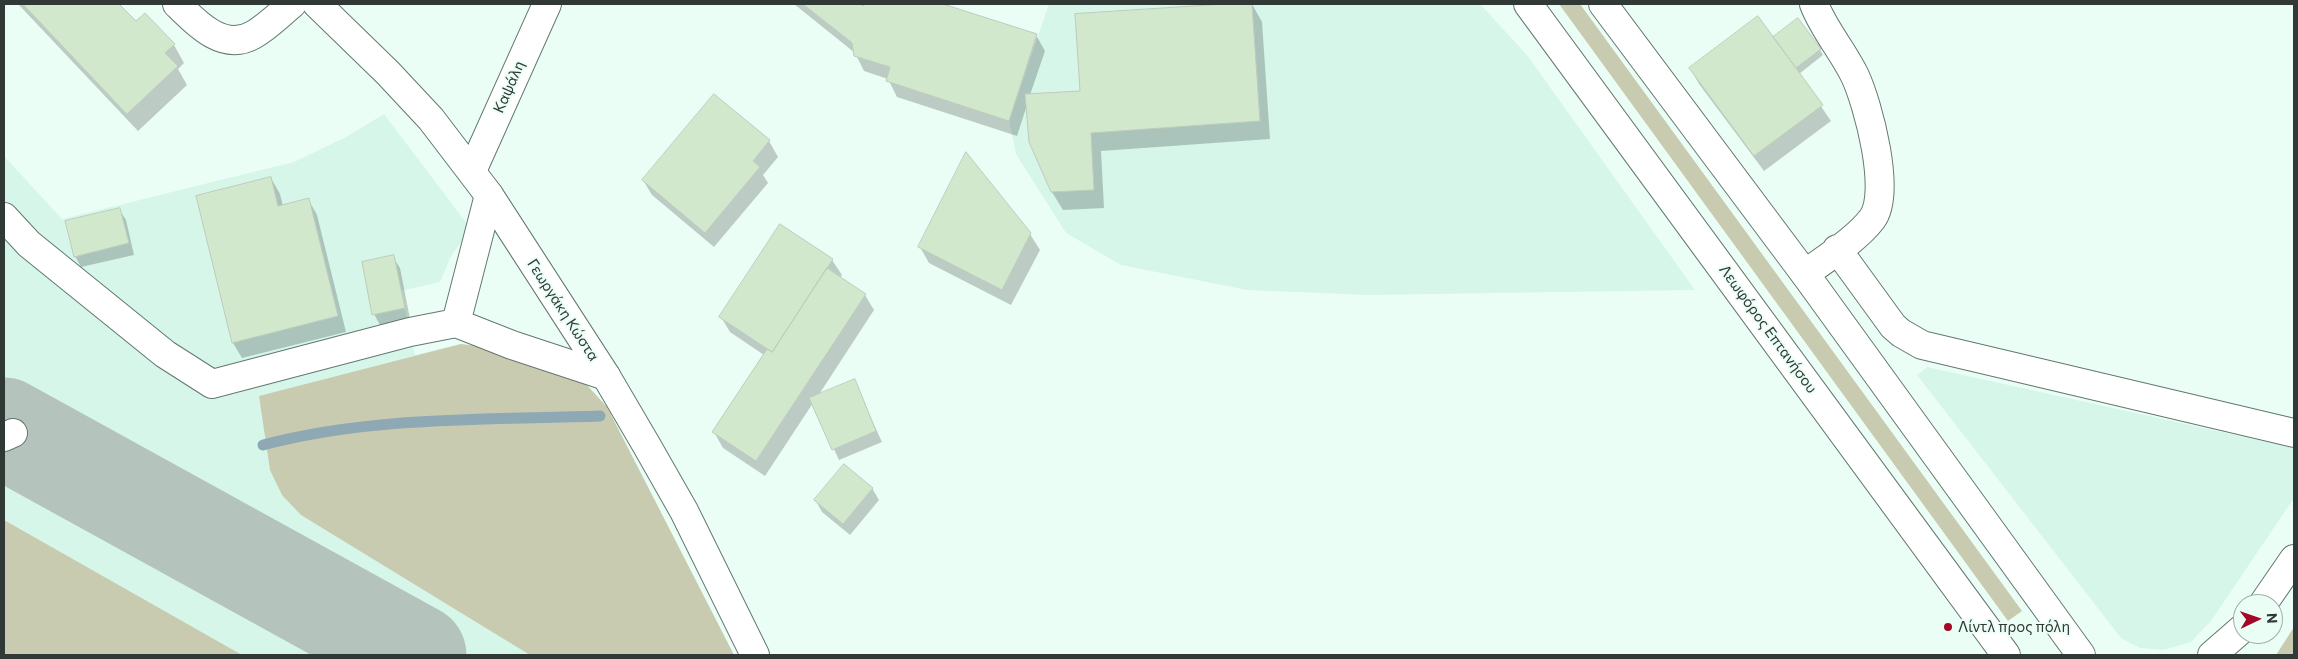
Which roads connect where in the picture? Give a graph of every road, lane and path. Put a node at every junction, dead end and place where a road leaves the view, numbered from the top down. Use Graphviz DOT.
graph roads {
  1 [pos="177,4"];
  2 [pos="292,4"];
  3 [pos="318,4"];
  4 [pos="547,4"];
  5 [pos="1528,4"];
  6 [pos="1603,4"];
  7 [pos="1814,4"];
  8 [pos="472,171"];
  9 [pos="489,194"];
  10 [pos="4,217"];
  11 [pos="1837,249"];
  12 [pos="1805,274"];
  13 [pos="456,323"];
  14 [pos="606,376"];
  15 [pos="2294,432"];
  16 [pos="2294,559"];
  17 [pos="2271,594"];
  18 [pos="2233,637"];
  19 [pos="754,655"];
  20 [pos="2006,655"];
  21 [pos="2081,655"];
  22 [pos="2212,655"];
  1 -- 2 [label="main road"];
  3 -- 8 [label="main road, Γεωργάκη Κώστα"];
  4 -- 8 [label="main road, Καψάλη"];
  5 -- 20 [label="main road, Λεωφόρος Επτανήσου"];
  6 -- 12 [label="main road"];
  7 -- 11 [label="main road"];
  8 -- 9 [label="main road, Γεωργάκη Κώστα"];
  9 -- 13 [label="main road"];
  9 -- 14 [label="main road, Γεωργάκη Κώστα"];
  10 -- 13 [label="main road"];
  11 -- 12 [label="main road"];
  11 -- 15 [label="main road"];
  12 -- 21 [label="main road"];
  13 -- 14 [label="main road"];
  14 -- 19 [label="main road, Γεωργάκη Κώστα"];
  16 -- 17 [label="main road"];
  18 -- 22 [label="main road"];
}
